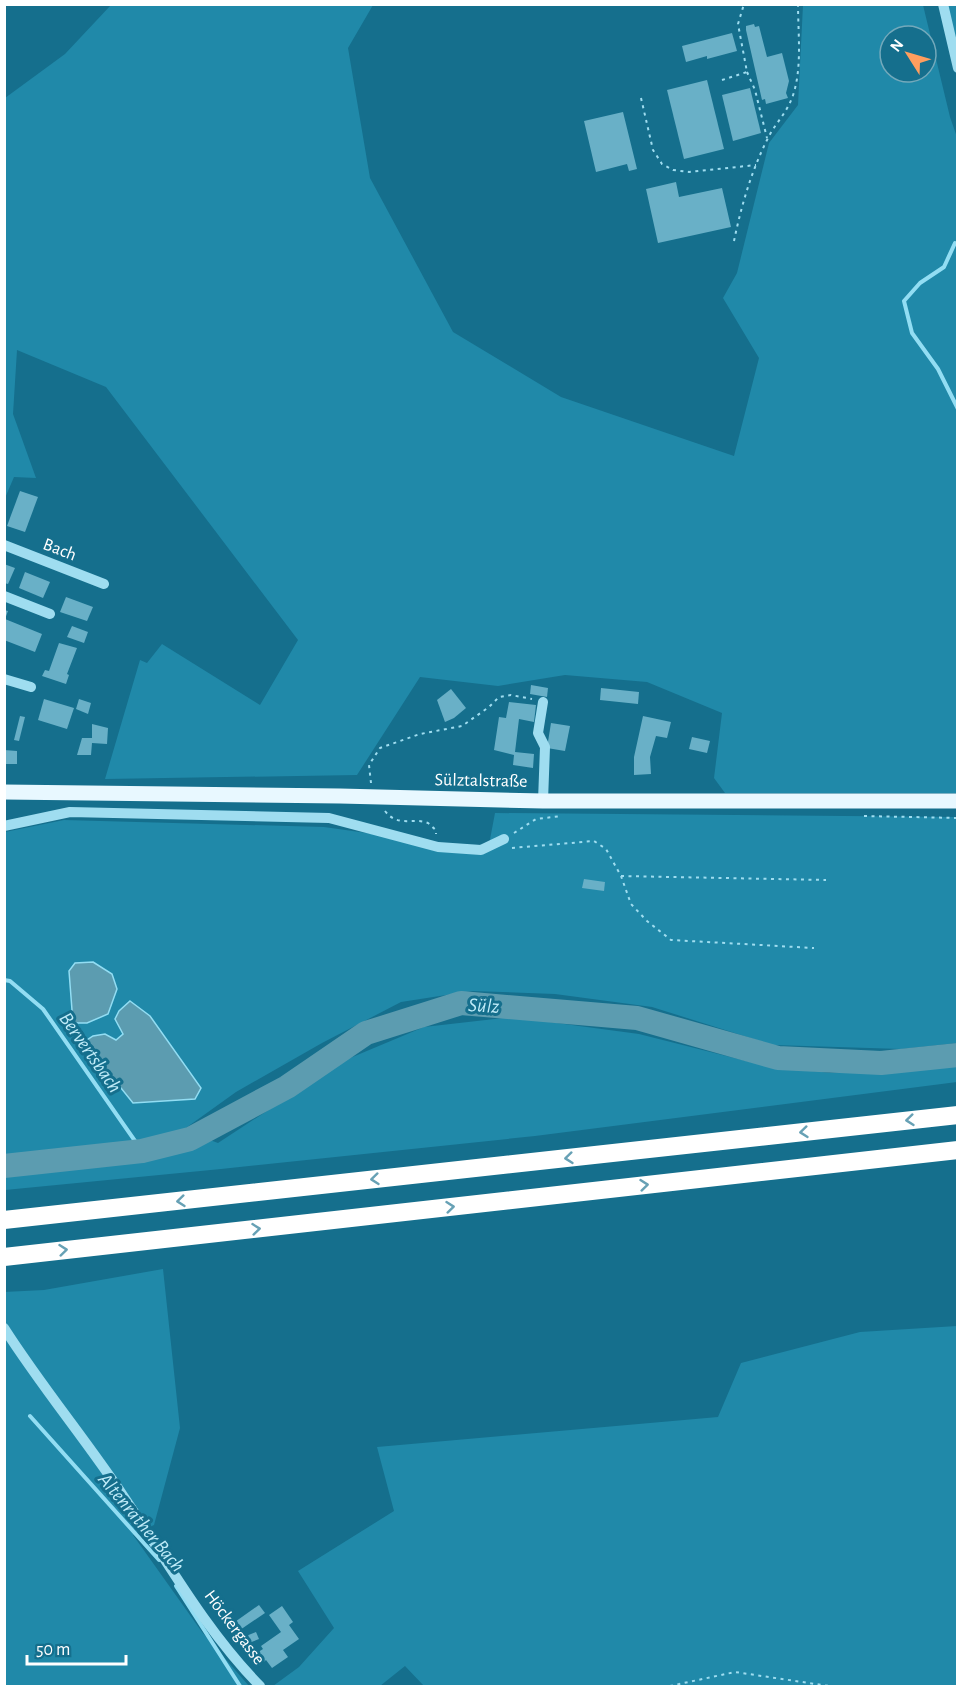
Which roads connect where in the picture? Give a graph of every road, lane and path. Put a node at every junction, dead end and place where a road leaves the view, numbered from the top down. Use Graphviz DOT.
graph roads {
  1 [pos="744,4"];
  2 [pos="798,4"];
  3 [pos="943,4"];
  4 [pos="957,68"];
  5 [pos="747,72"];
  6 [pos="722,80"];
  7 [pos="641,98"];
  8 [pos="767,139"];
  9 [pos="756,165"];
  10 [pos="734,241"];
  11 [pos="4,545"];
  12 [pos="104,584"];
  13 [pos="4,596"];
  14 [pos="50,614"];
  15 [pos="4,679"];
  16 [pos="31,687"];
  17 [pos="543,702"];
  18 [pos="370,783"];
  19 [pos="4,792"];
  20 [pos="543,801"];
  21 [pos="957,801"];
  22 [pos="384,809"];
  23 [pos="4,826"];
  24 [pos="504,839"];
  25 [pos="438,847"];
  26 [pos="513,848"];
  27 [pos="621,876"];
  28 [pos="826,880"];
  29 [pos="814,948"];
  30 [pos="957,1115"];
  31 [pos="957,1150"];
  32 [pos="4,1220"];
  33 [pos="4,1257"];
  34 [pos="4,1328"];
  35 [pos="260,1686"];
  36 [pos="670,1686"];
  37 [pos="829,1686"];
  1 -- 5 [label="path"];
  2 -- 8 [label="path"];
  3 -- 4 [label="street"];
  5 -- 6 [label="path"];
  5 -- 8 [label="path"];
  7 -- 9 [label="path"];
  8 -- 9 [label="path"];
  9 -- 10 [label="path"];
  11 -- 12 [label="street, Bach"];
  13 -- 14 [label="street"];
  15 -- 16 [label="street"];
  17 -- 18 [label="path"];
  17 -- 20 [label="street"];
  19 -- 20 [label="main road, Sülztalstraße"];
  20 -- 21 [label="main road, Sülztalstraße"];
  22 -- 25 [label="path"];
  23 -- 25 [label="street"];
  24 -- 25 [label="street"];
  26 -- 27 [label="path"];
  27 -- 28 [label="path"];
  27 -- 29 [label="path"];
  30 -- 32 [label="highway, one-way"];
  33 -- 31 [label="highway, one-way"];
  34 -- 35 [label="street, Höckergasse"];
  36 -- 37 [label="path"];
}
